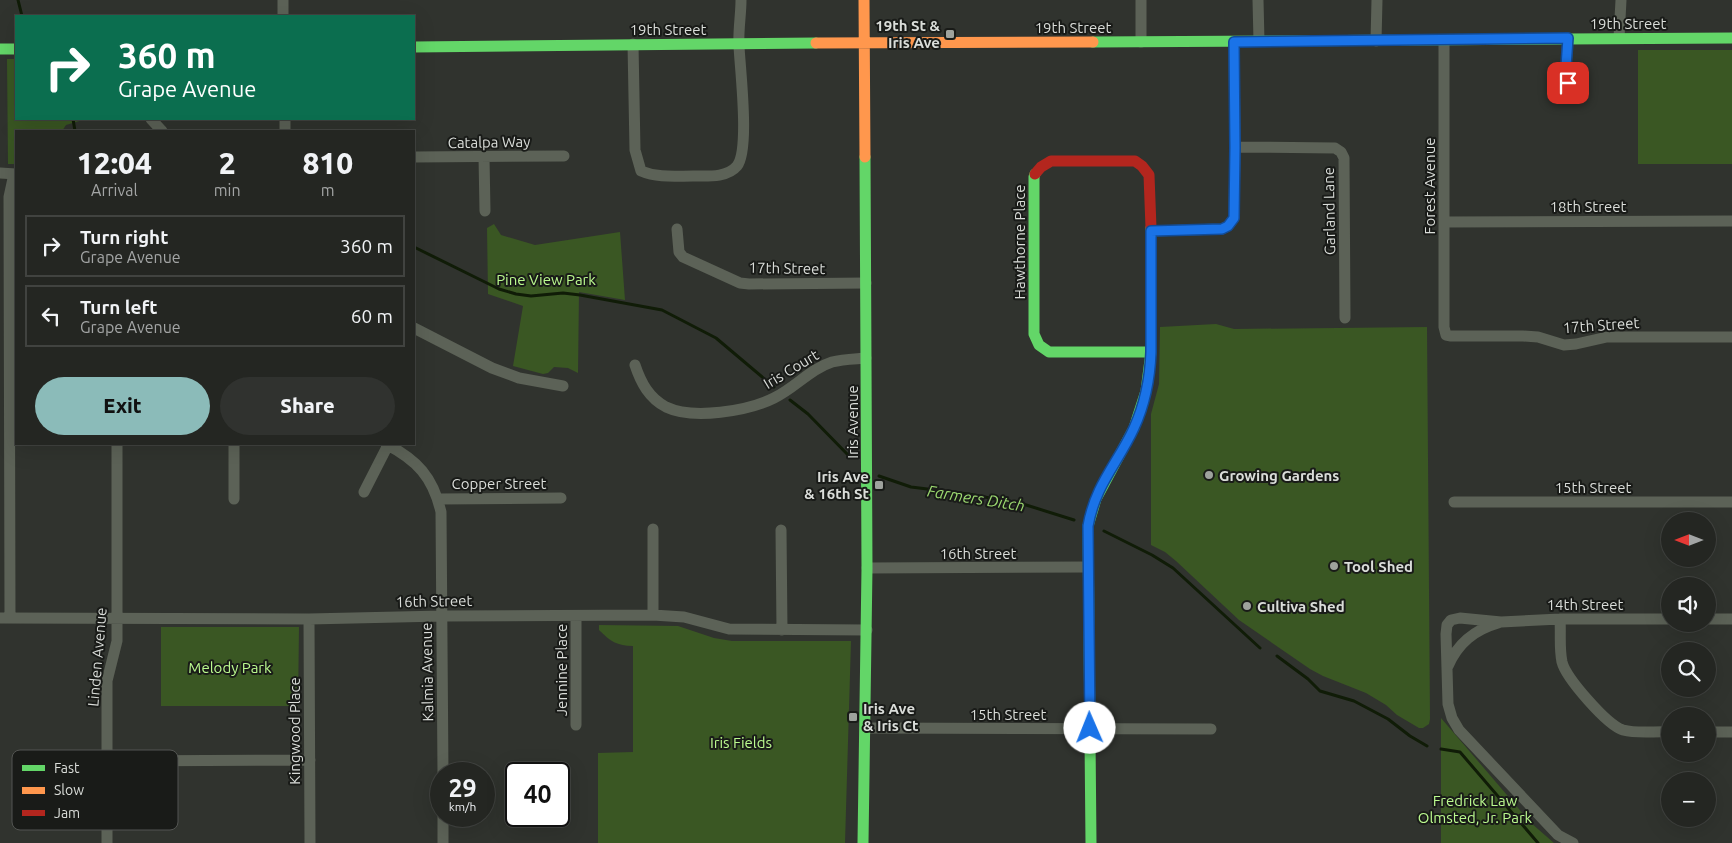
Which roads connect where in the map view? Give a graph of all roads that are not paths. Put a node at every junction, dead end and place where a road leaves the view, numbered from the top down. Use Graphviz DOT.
graph roads {
  1 [pos="283,0"];
  2 [pos="742,0"];
  3 [pos="864,0"];
  4 [pos="1141,0"];
  5 [pos="1258,0"];
  6 [pos="1377,0"];
  7 [pos="1621,0"];
  8 [pos="283,15"];
  9 [pos="1568,38"];
  10 [pos="1619,38"];
  11 [pos="1732,38"];
  12 [pos="1444,40"];
  13 [pos="1259,41"];
  14 [pos="1376,41"];
  15 [pos="1141,42"];
  16 [pos="1234,42"];
  17 [pos="864,43"];
  18 [pos="634,44"];
  19 [pos="739,44"];
  20 [pos="415,47"];
  21 [pos="0,49"];
  22 [pos="15,49"];
  23 [pos="1570,98"];
  24 [pos="152,120"];
  25 [pos="161,130"];
  26 [pos="1235,148"];
  27 [pos="564,156"];
  28 [pos="415,157"];
  29 [pos="484,158"];
  30 [pos="0,173"];
  31 [pos="15,174"];
  32 [pos="485,211"];
  33 [pos="1732,221"];
  34 [pos="1444,222"];
  35 [pos="677,229"];
  36 [pos="1151,231"];
  37 [pos="866,283"];
  38 [pos="1345,318"];
  39 [pos="415,329"];
  40 [pos="1444,332"];
  41 [pos="1732,337"];
  42 [pos="1151,352"];
  43 [pos="866,358"];
  44 [pos="635,365"];
  45 [pos="563,386"];
  46 [pos="117,445"];
  47 [pos="234,445"];
  48 [pos="387,445"];
  49 [pos="389,445"];
  50 [pos="364,492"];
  51 [pos="561,498"];
  52 [pos="234,499"];
  53 [pos="438,499"];
  54 [pos="1454,502"];
  55 [pos="1732,502"];
  56 [pos="652,529"];
  57 [pos="780,530"];
  58 [pos="1088,567"];
  59 [pos="867,568"];
  60 [pos="442,616"];
  61 [pos="576,616"];
  62 [pos="653,616"];
  63 [pos="5,618"];
  64 [pos="117,619"];
  65 [pos="309,619"];
  66 [pos="1560,619"];
  67 [pos="1661,619"];
  68 [pos="1716,619"];
  69 [pos="1732,619"];
  70 [pos="1501,622"];
  71 [pos="782,630"];
  72 [pos="866,630"];
  73 [pos="1448,668"];
  74 [pos="576,725"];
  75 [pos="865,728"];
  76 [pos="1090,728"];
  77 [pos="1211,729"];
  78 [pos="1661,732"];
  79 [pos="1716,732"];
  80 [pos="1732,732"];
  81 [pos="107,750"];
  82 [pos="310,760"];
  83 [pos="178,761"];
  84 [pos="443,762"];
  85 [pos="443,827"];
  86 [pos="107,830"];
  87 [pos="107,843"];
  88 [pos="310,843"];
  89 [pos="443,843"];
  90 [pos="863,843"];
  91 [pos="1091,843"];
  92 [pos="1573,843"];
  1 -- 8 [label="street"];
  2 -- 19 [label="street"];
  3 -- 17 [label="street, Iris Avenue"];
  4 -- 15 [label="street"];
  5 -- 13 [label="street"];
  6 -- 14 [label="street"];
  7 -- 10 [label="street"];
  9 -- 10 [label="street, 19th Street"];
  9 -- 12 [label="street, 19th Street"];
  9 -- 23 [label="street"];
  10 -- 11 [label="street, 19th Street"];
  12 -- 14 [label="street, 19th Street"];
  12 -- 34 [label="street, Forest Avenue"];
  13 -- 14 [label="street, 19th Street"];
  13 -- 16 [label="street, 19th Street"];
  15 -- 16 [label="street, 19th Street"];
  15 -- 17 [label="street, 19th Street"];
  16 -- 26 [label="street"];
  17 -- 19 [label="street, 19th Street"];
  17 -- 37 [label="street, Iris Avenue"];
  18 -- 19 [label="street, 19th Street"];
  18 -- 19 [label="street"];
  18 -- 20 [label="street, 19th Street"];
  21 -- 22 [label="street"];
  24 -- 25 [label="street"];
  26 -- 36 [label="street"];
  26 -- 38 [label="street, Garland Lane"];
  27 -- 29 [label="street, Catalpa Way"];
  28 -- 29 [label="street, Catalpa Way"];
  29 -- 32 [label="street"];
  30 -- 31 [label="street"];
  31 -- 63 [label="street"];
  33 -- 34 [label="street, 18th Street"];
  34 -- 40 [label="street, Forest Avenue"];
  35 -- 37 [label="street, 17th Street"];
  36 -- 42 [label="street"];
  36 -- 42 [label="street, Hawthorne Place"];
  37 -- 43 [label="street, Iris Avenue"];
  39 -- 45 [label="street"];
  40 -- 41 [label="street, 17th Street"];
  42 -- 58 [label="street"];
  43 -- 44 [label="street, Iris Court"];
  43 -- 59 [label="street, Iris Avenue"];
  46 -- 64 [label="street, Linden Avenue"];
  47 -- 52 [label="street"];
  48 -- 50 [label="street"];
  49 -- 53 [label="street, Kalmia Avenue"];
  51 -- 53 [label="street, Copper Street"];
  53 -- 60 [label="street, Kalmia Avenue"];
  54 -- 55 [label="street, 15th Street"];
  56 -- 62 [label="street"];
  57 -- 71 [label="street"];
  58 -- 59 [label="street, 16th Street"];
  58 -- 76 [label="street"];
  59 -- 72 [label="street, Iris Avenue"];
  60 -- 61 [label="street, 16th Street"];
  60 -- 65 [label="street, 16th Street"];
  60 -- 84 [label="street, Kalmia Avenue"];
  61 -- 62 [label="street, 16th Street"];
  61 -- 74 [label="street, Jennine Place"];
  62 -- 71 [label="street, 16th Street"];
  63 -- 64 [label="street, 16th Street"];
  64 -- 65 [label="street, 16th Street"];
  64 -- 81 [label="street, Linden Avenue"];
  65 -- 82 [label="street, Kingwood Place"];
  66 -- 67 [label="street, 14th Street"];
  66 -- 70 [label="street, 14th Street"];
  66 -- 78 [label="street"];
  68 -- 69 [label="street"];
  70 -- 73 [label="street, 14th Street"];
  70 -- 73 [label="street, 14th Street"];
  71 -- 72 [label="street, 16th Street"];
  72 -- 75 [label="street, Iris Avenue"];
  73 -- 92 [label="street"];
  75 -- 76 [label="street, 15th Street"];
  75 -- 90 [label="street, Iris Avenue"];
  76 -- 77 [label="street, 15th Street"];
  76 -- 91 [label="street"];
  79 -- 80 [label="street"];
  82 -- 83 [label="street"];
  82 -- 88 [label="street, Kingwood Place"];
  85 -- 89 [label="street"];
  86 -- 87 [label="street, Linden Avenue"];
}
